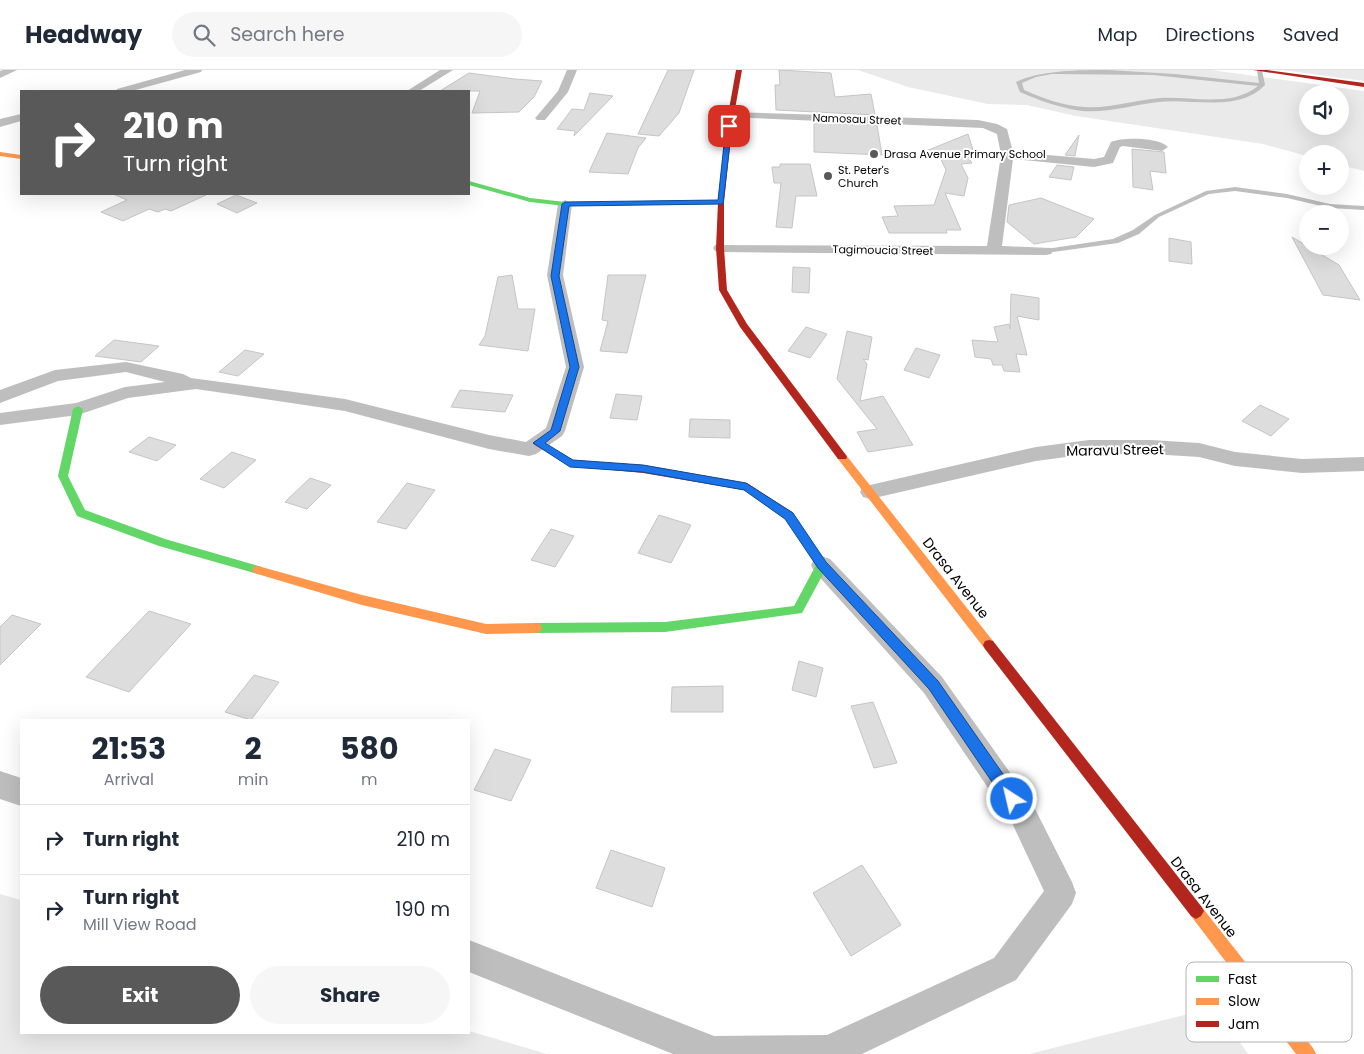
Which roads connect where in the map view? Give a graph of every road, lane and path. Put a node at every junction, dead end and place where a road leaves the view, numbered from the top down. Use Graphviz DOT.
graph roads {
  1 [pos="12,70"];
  2 [pos="196,70"];
  3 [pos="448,70"];
  4 [pos="572,70"];
  5 [pos="739,70"];
  6 [pos="1256,70"];
  7 [pos="1260,71"];
  8 [pos="0,75"];
  9 [pos="1262,85"];
  10 [pos="1364,85"];
  11 [pos="125,90"];
  12 [pos="414,90"];
  13 [pos="731,115"];
  14 [pos="20,117"];
  15 [pos="541,118"];
  16 [pos="0,123"];
  17 [pos="1162,147"];
  18 [pos="0,154"];
  19 [pos="1007,155"];
  20 [pos="20,157"];
  21 [pos="470,183"];
  22 [pos="721,202"];
  23 [pos="565,204"];
  24 [pos="1364,208"];
  25 [pos="720,248"];
  26 [pos="994,250"];
  27 [pos="1046,251"];
  28 [pos="196,383"];
  29 [pos="0,397"];
  30 [pos="78,409"];
  31 [pos="0,419"];
  32 [pos="538,443"];
  33 [pos="1364,464"];
  34 [pos="870,492"];
  35 [pos="822,565"];
  36 [pos="0,785"];
  37 [pos="20,792"];
  38 [pos="470,956"];
  39 [pos="1235,962"];
  40 [pos="1298,1042"];
  41 [pos="1307,1054"];
  1 -- 8 [label="street"];
  2 -- 11 [label="street"];
  3 -- 12 [label="street"];
  4 -- 15 [label="street"];
  5 -- 13 [label="main road, Drasa Avenue"];
  6 -- 7 [label="main road"];
  7 -- 9 [label="lane"];
  7 -- 10 [label="main road"];
  9 -- 9 [label="lane"];
  13 -- 19 [label="street, Namosau Street"];
  13 -- 22 [label="main road, Drasa Avenue"];
  14 -- 16 [label="street"];
  17 -- 19 [label="street"];
  18 -- 20 [label="main road"];
  19 -- 26 [label="street"];
  21 -- 23 [label="main road"];
  22 -- 23 [label="main road"];
  22 -- 25 [label="main road, Drasa Avenue"];
  23 -- 32 [label="street"];
  24 -- 27 [label="lane"];
  25 -- 26 [label="street, Tagimoucia Street"];
  25 -- 34 [label="main road, Drasa Avenue"];
  26 -- 27 [label="street, Tagimoucia Street"];
  28 -- 29 [label="street"];
  28 -- 30 [label="street"];
  28 -- 32 [label="street"];
  30 -- 31 [label="street"];
  30 -- 35 [label="main road"];
  32 -- 35 [label="main road"];
  33 -- 34 [label="street, Maravu Street"];
  34 -- 39 [label="main road, Drasa Avenue"];
  35 -- 38 [label="street"];
  36 -- 37 [label="street"];
  40 -- 41 [label="main road, Drasa Avenue"];
}
